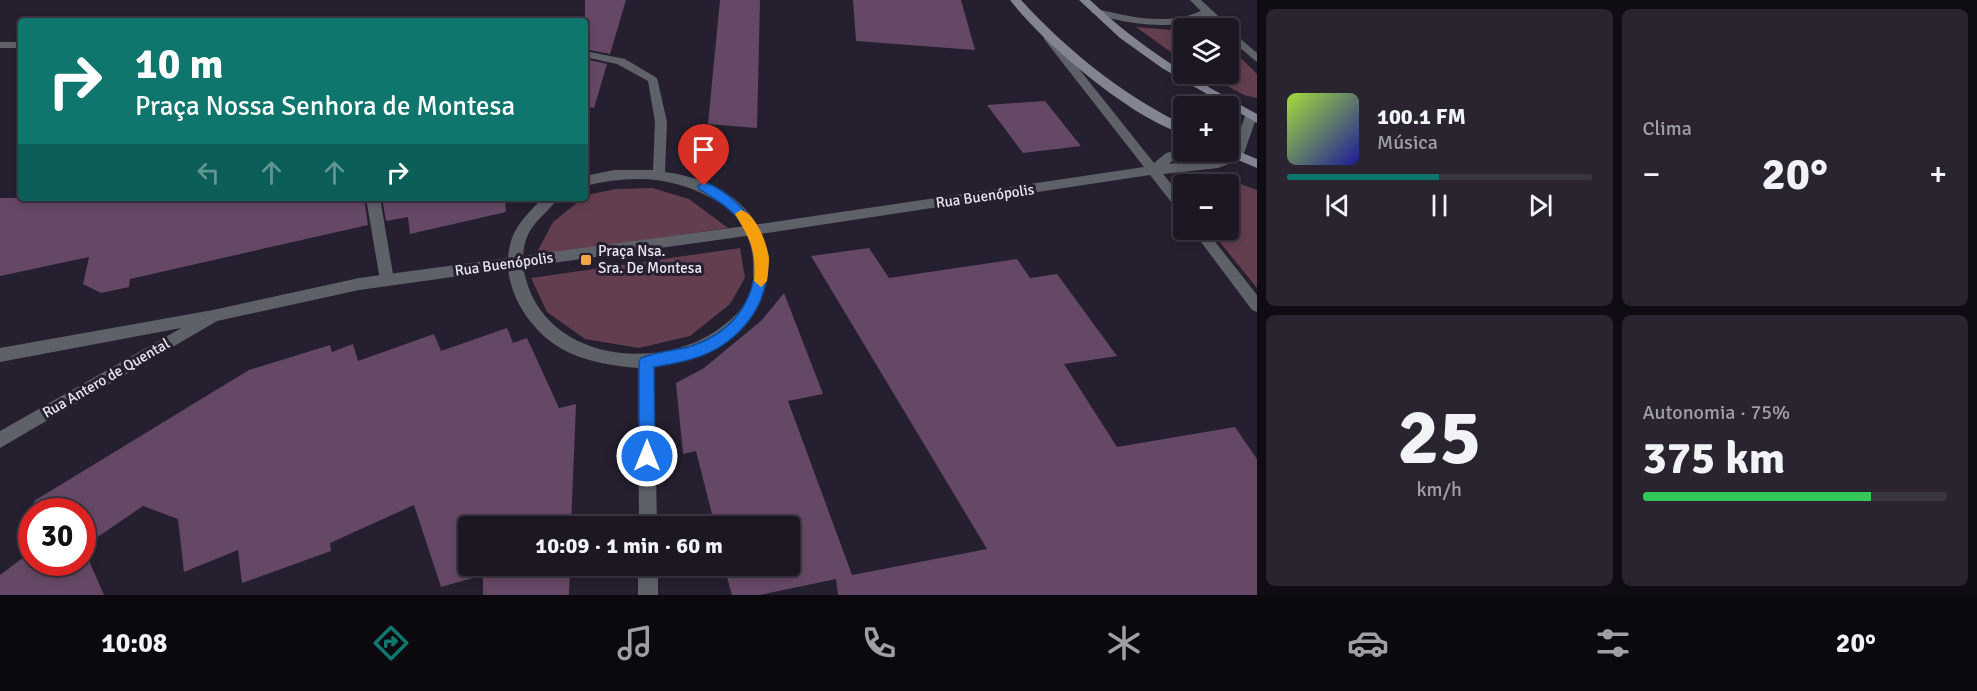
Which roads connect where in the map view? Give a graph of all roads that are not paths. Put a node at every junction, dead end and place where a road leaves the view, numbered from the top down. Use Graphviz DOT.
graph roads {
  1 [pos="1015,0"];
  2 [pos="1084,0"];
  3 [pos="1195,0"];
  4 [pos="1096,12"];
  5 [pos="1208,12"];
  6 [pos="1214,18"];
  7 [pos="1047,35"];
  8 [pos="1239,42"];
  9 [pos="0,45"];
  10 [pos="18,45"];
  11 [pos="588,54"];
  12 [pos="1257,59"];
  13 [pos="1254,117"];
  14 [pos="1173,123"];
  15 [pos="1239,143"];
  16 [pos="1173,155"];
  17 [pos="1239,156"];
  18 [pos="1221,162"];
  19 [pos="1257,164"];
  20 [pos="1154,170"];
  21 [pos="658,172"];
  22 [pos="588,180"];
  23 [pos="1173,195"];
  24 [pos="374,201"];
  25 [pos="548,201"];
  26 [pos="753,230"];
  27 [pos="1207,240"];
  28 [pos="515,262"];
  29 [pos="387,280"];
  30 [pos="1257,306"];
  31 [pos="213,316"];
  32 [pos="0,355"];
  33 [pos="646,362"];
  34 [pos="0,440"];
  35 [pos="648,516"];
  36 [pos="648,576"];
  37 [pos="648,595"];
  1 -- 7 [label="main road"];
  2 -- 4 [label="main road"];
  3 -- 5 [label="street"];
  4 -- 5 [label="street"];
  4 -- 13 [label="main road"];
  5 -- 6 [label="street"];
  7 -- 14 [label="main road"];
  7 -- 20 [label="street"];
  8 -- 12 [label="street"];
  9 -- 10 [label="street"];
  11 -- 21 [label="street"];
  13 -- 15 [label="street"];
  16 -- 20 [label="street, Rua Buenópolis"];
  17 -- 19 [label="main road"];
  18 -- 20 [label="street, Rua Buenópolis"];
  20 -- 23 [label="street"];
  20 -- 26 [label="street, Rua Buenópolis"];
  21 -- 22 [label="street"];
  21 -- 26 [label="street"];
  24 -- 29 [label="street"];
  25 -- 28 [label="street"];
  26 -- 28 [label="street, Rua Buenópolis"];
  26 -- 33 [label="street"];
  27 -- 30 [label="street"];
  28 -- 29 [label="street, Rua Buenópolis"];
  28 -- 33 [label="street"];
  29 -- 31 [label="street, Rua Buenópolis"];
  31 -- 32 [label="street, Rua Buenópolis"];
  31 -- 34 [label="street, Rua Antero de Quental"];
  33 -- 35 [label="street"];
  36 -- 37 [label="street"];
}
